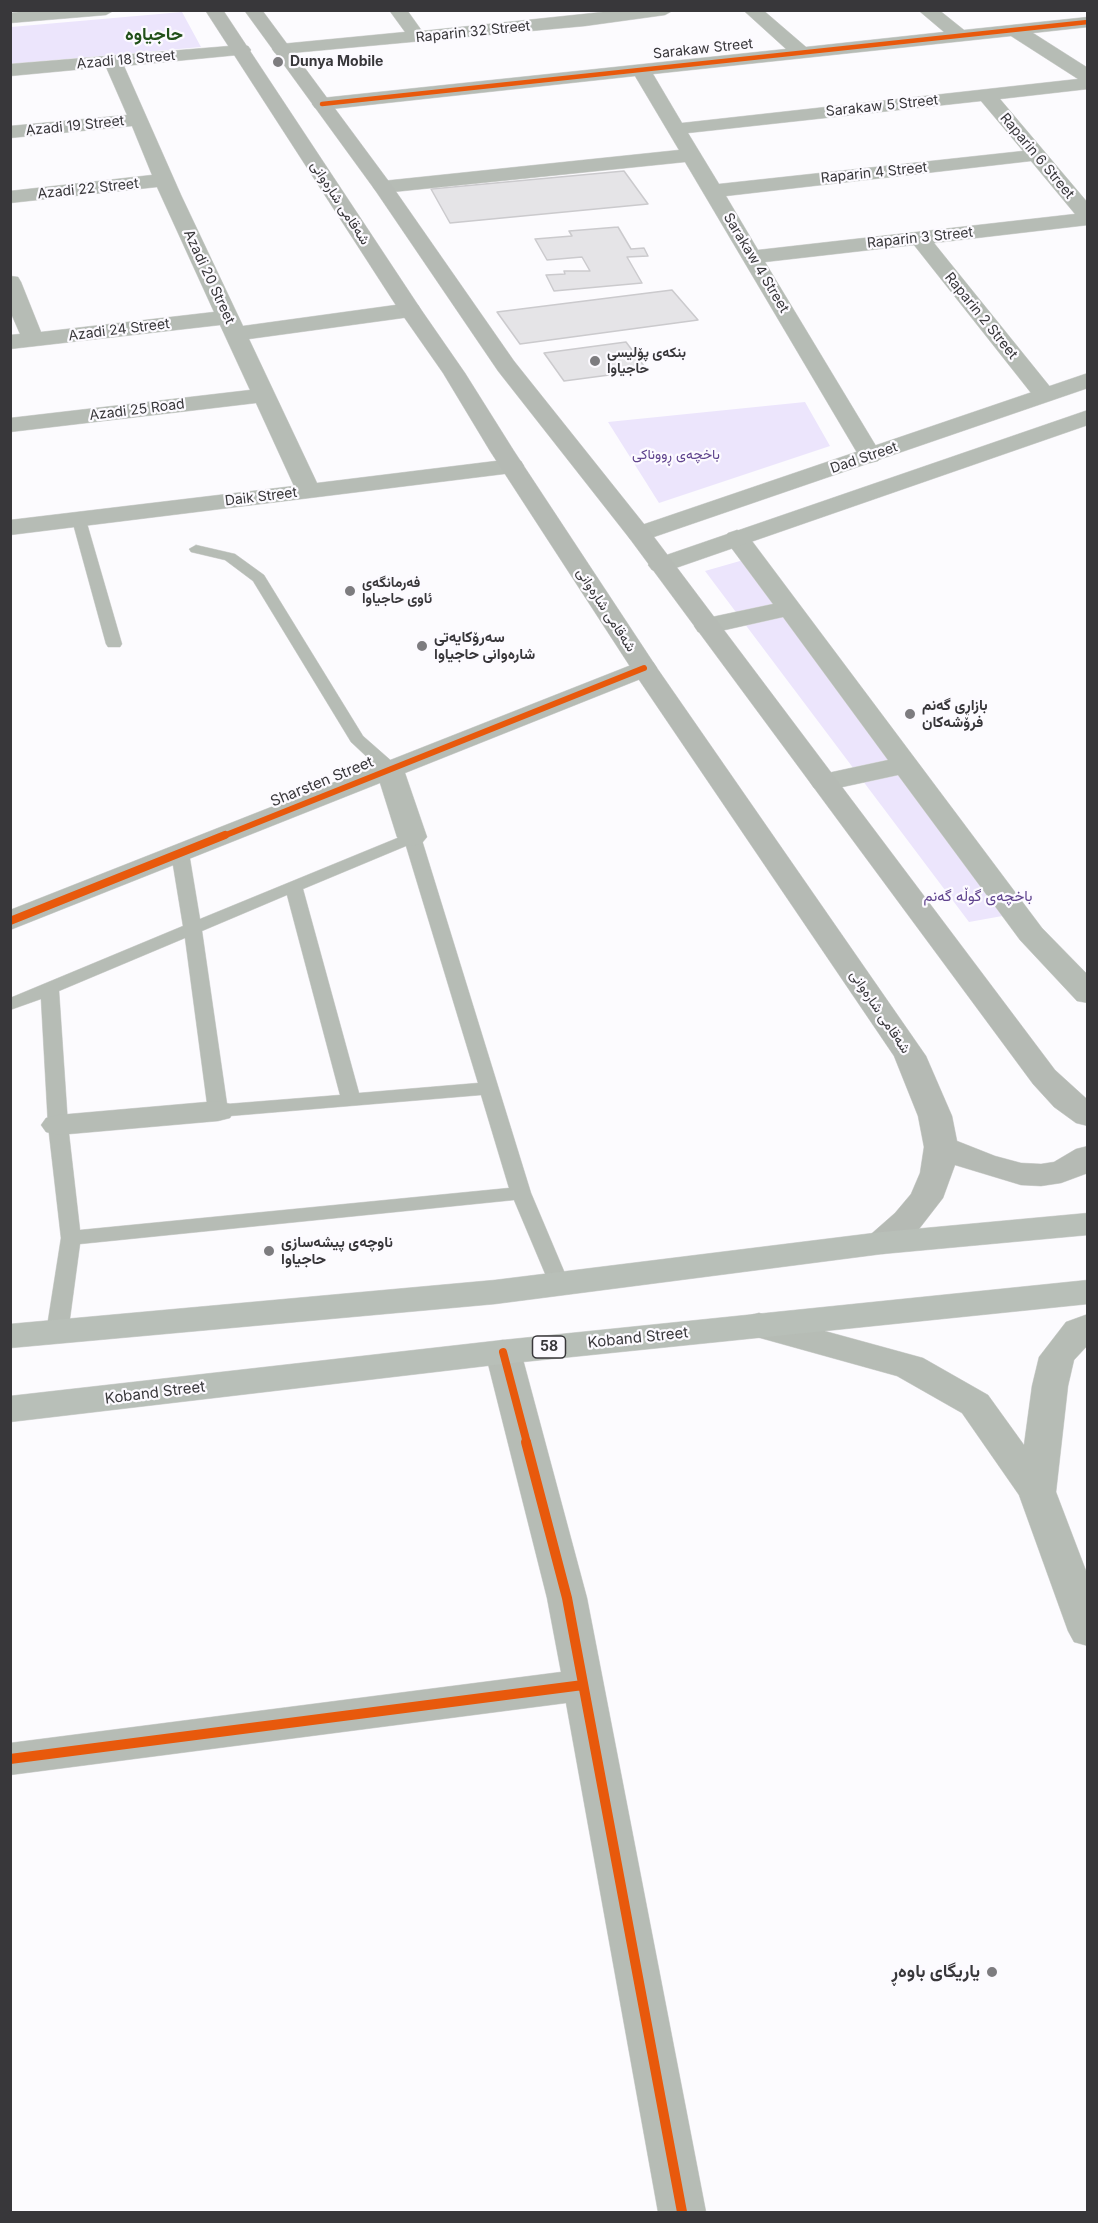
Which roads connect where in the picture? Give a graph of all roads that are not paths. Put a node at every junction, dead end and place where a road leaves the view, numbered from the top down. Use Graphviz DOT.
graph roads {
  1 [pos="106,10"];
  2 [pos="214,10"];
  3 [pos="253,10"];
  4 [pos="398,10"];
  5 [pos="665,10"];
  6 [pos="752,10"];
  7 [pos="927,10"];
  8 [pos="71,12"];
  9 [pos="580,16"];
  10 [pos="10,18"];
  11 [pos="1088,22"];
  12 [pos="1015,30"];
  13 [pos="959,35"];
  14 [pos="417,37"];
  15 [pos="281,49"];
  16 [pos="242,50"];
  17 [pos="801,52"];
  18 [pos="113,61"];
  19 [pos="641,69"];
  20 [pos="10,70"];
  21 [pos="1088,77"];
  22 [pos="1088,83"];
  23 [pos="986,94"];
  24 [pos="322,104"];
  25 [pos="139,120"];
  26 [pos="676,129"];
  27 [pos="10,132"];
  28 [pos="1036,154"];
  29 [pos="692,155"];
  30 [pos="165,180"];
  31 [pos="383,186"];
  32 [pos="713,191"];
  33 [pos="10,197"];
  34 [pos="1088,218"];
  35 [pos="920,238"];
  36 [pos="752,257"];
  37 [pos="10,282"];
  38 [pos="410,310"];
  39 [pos="232,326"];
  40 [pos="33,340"];
  41 [pos="10,342"];
  42 [pos="506,366"];
  43 [pos="454,373"];
  44 [pos="1088,380"];
  45 [pos="1043,393"];
  46 [pos="264,395"];
  47 [pos="1088,417"];
  48 [pos="10,425"];
  49 [pos="870,456"];
  50 [pos="512,466"];
  51 [pos="309,492"];
  52 [pos="79,520"];
  53 [pos="10,528"];
  54 [pos="639,534"];
  55 [pos="737,538"];
  56 [pos="196,549"];
  57 [pos="662,565"];
  58 [pos="789,608"];
  59 [pos="707,626"];
  60 [pos="114,644"];
  61 [pos="644,668"];
  62 [pos="905,765"];
  63 [pos="390,770"];
  64 [pos="824,782"];
  65 [pos="412,837"];
  66 [pos="180,853"];
  67 [pos="294,887"];
  68 [pos="10,921"];
  69 [pos="193,929"];
  70 [pos="50,989"];
  71 [pos="1088,994"];
  72 [pos="10,1005"];
  73 [pos="490,1088"];
  74 [pos="351,1100"];
  75 [pos="218,1111"];
  76 [pos="1088,1116"];
  77 [pos="58,1125"];
  78 [pos="941,1147"];
  79 [pos="1088,1156"];
  80 [pos="521,1193"];
  81 [pos="1088,1224"];
  82 [pos="71,1238"];
  83 [pos="882,1243"];
  84 [pos="559,1283"];
  85 [pos="1088,1292"];
  86 [pos="759,1325"];
  87 [pos="1088,1326"];
  88 [pos="57,1333"];
  89 [pos="10,1336"];
  90 [pos="503,1352"];
  91 [pos="10,1409"];
  92 [pos="1037,1492"];
  93 [pos="1088,1631"];
  94 [pos="583,1685"];
  95 [pos="10,1758"];
  96 [pos="682,2212"];
  1 -- 8 [label="street"];
  2 -- 16 [label="main road, شەقامی شارەوانی"];
  3 -- 15 [label="main road"];
  4 -- 14 [label="street"];
  5 -- 9 [label="street, Raparin 32 Street"];
  6 -- 17 [label="street"];
  7 -- 13 [label="street"];
  8 -- 10 [label="street"];
  9 -- 14 [label="street, Raparin 32 Street"];
  11 -- 12 [label="street, Sarakaw Street"];
  12 -- 13 [label="street, Sarakaw Street"];
  12 -- 21 [label="street"];
  13 -- 17 [label="street, Sarakaw Street"];
  14 -- 15 [label="street, Raparin 32 Street"];
  15 -- 24 [label="main road"];
  16 -- 18 [label="street, Azadi 18 Street"];
  16 -- 38 [label="main road, شەقامی شارەوانی"];
  17 -- 19 [label="street, Sarakaw Street"];
  18 -- 20 [label="street, Azadi 18 Street"];
  18 -- 25 [label="street, Azadi 20 Street"];
  19 -- 24 [label="street, Sarakaw Street"];
  19 -- 26 [label="street, Sarakaw 4 Street"];
  22 -- 23 [label="street, Sarakaw 5 Street"];
  23 -- 26 [label="street, Sarakaw 5 Street"];
  23 -- 28 [label="street, Raparin 6 Street"];
  24 -- 31 [label="main road"];
  25 -- 27 [label="street, Azadi 19 Street"];
  25 -- 30 [label="street, Azadi 20 Street"];
  26 -- 29 [label="street, Sarakaw 4 Street"];
  28 -- 32 [label="street, Raparin 4 Street"];
  28 -- 34 [label="street, Raparin 6 Street"];
  29 -- 31 [label="street"];
  29 -- 32 [label="street, Sarakaw 4 Street"];
  30 -- 33 [label="street, Azadi 22 Street"];
  30 -- 39 [label="street, Azadi 20 Street"];
  31 -- 42 [label="main road"];
  32 -- 36 [label="street, Sarakaw 4 Street"];
  34 -- 35 [label="street, Raparin 3 Street"];
  35 -- 36 [label="street, Raparin 3 Street"];
  35 -- 45 [label="street, Raparin 2 Street"];
  36 -- 49 [label="street, Sarakaw 4 Street"];
  37 -- 40 [label="street"];
  38 -- 39 [label="street, Azadi 24 Street"];
  38 -- 43 [label="main road, شەقامی شارەوانی"];
  39 -- 40 [label="street, Azadi 24 Street"];
  39 -- 46 [label="street, Azadi 20 Street"];
  40 -- 41 [label="street, Azadi 24 Street"];
  42 -- 43 [label="main road"];
  42 -- 54 [label="main road"];
  43 -- 50 [label="main road, شەقامی شارەوانی"];
  44 -- 45 [label="street, Dad Street"];
  45 -- 49 [label="street, Dad Street"];
  46 -- 48 [label="street, Azadi 25 Road"];
  46 -- 51 [label="street, Azadi 20 Street"];
  47 -- 55 [label="street"];
  49 -- 54 [label="street, Dad Street"];
  50 -- 51 [label="street, Daik Street"];
  50 -- 61 [label="main road, شەقامی شارەوانی"];
  51 -- 52 [label="street, Daik Street"];
  52 -- 53 [label="street, Daik Street"];
  52 -- 60 [label="lane"];
  54 -- 57 [label="main road"];
  55 -- 57 [label="street"];
  55 -- 58 [label="street"];
  56 -- 63 [label="lane"];
  57 -- 59 [label="main road"];
  58 -- 59 [label="street"];
  58 -- 62 [label="street"];
  59 -- 64 [label="main road"];
  61 -- 63 [label="street, Sharsten Street"];
  61 -- 78 [label="main road, شەقامی شارەوانی"];
  62 -- 64 [label="street"];
  62 -- 71 [label="street"];
  63 -- 65 [label="street"];
  63 -- 66 [label="street, Sharsten Street"];
  64 -- 76 [label="main road"];
  65 -- 67 [label="lane"];
  65 -- 73 [label="lane"];
  66 -- 68 [label="street, Sharsten Street"];
  66 -- 69 [label="lane"];
  67 -- 69 [label="lane"];
  67 -- 74 [label="lane"];
  69 -- 70 [label="lane"];
  69 -- 75 [label="lane"];
  70 -- 72 [label="lane"];
  70 -- 77 [label="lane"];
  73 -- 74 [label="lane"];
  73 -- 80 [label="lane"];
  74 -- 75 [label="lane"];
  75 -- 77 [label="street"];
  77 -- 82 [label="lane"];
  78 -- 79 [label="main road"];
  78 -- 83 [label="main road, شەقامی شارەوانی"];
  80 -- 82 [label="lane"];
  80 -- 84 [label="lane"];
  81 -- 83 [label="main road"];
  82 -- 88 [label="lane"];
  83 -- 84 [label="main road"];
  84 -- 88 [label="main road"];
  85 -- 86 [label="main road, Koband Street / 58"];
  86 -- 90 [label="main road, Koband Street / 58"];
  86 -- 92 [label="street"];
  87 -- 92 [label="street"];
  88 -- 89 [label="main road"];
  90 -- 91 [label="main road, Koband Street / 58"];
  90 -- 94 [label="street"];
  92 -- 93 [label="street"];
  94 -- 95 [label="street"];
  94 -- 96 [label="street"];
}
